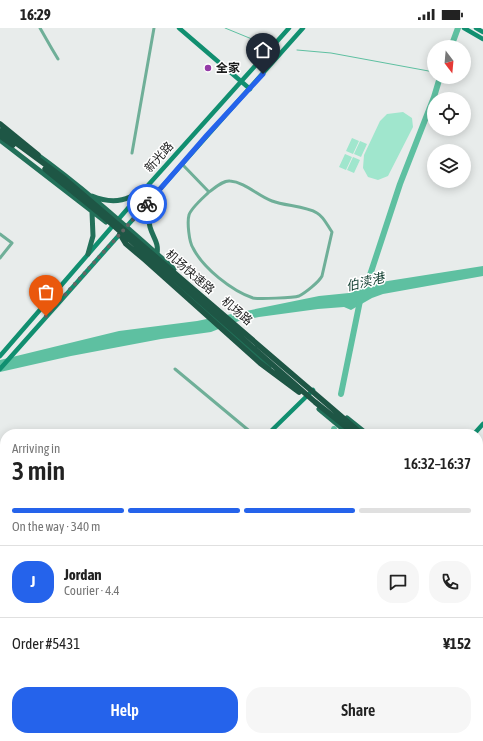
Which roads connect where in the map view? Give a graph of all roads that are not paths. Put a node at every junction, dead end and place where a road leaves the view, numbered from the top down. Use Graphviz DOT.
graph roads {
  1 [pos="40,28"];
  2 [pos="154,28"];
  3 [pos="179,28"];
  4 [pos="288,28"];
  5 [pos="303,28"];
  6 [pos="476,28"];
  7 [pos="466,29"];
  8 [pos="483,32"];
  9 [pos="483,38"];
  10 [pos="58,59"];
  11 [pos="241,82"];
  12 [pos="250,89"];
  13 [pos="0,124"];
  14 [pos="0,128"];
  15 [pos="0,131"];
  16 [pos="0,136"];
  17 [pos="0,140"];
  18 [pos="132,153"];
  19 [pos="182,164"];
  20 [pos="65,179"];
  21 [pos="142,192"];
  22 [pos="209,192"];
  23 [pos="87,194"];
  24 [pos="156,194"];
  25 [pos="92,212"];
  26 [pos="118,219"];
  27 [pos="126,226"];
  28 [pos="112,227"];
  29 [pos="0,234"];
  30 [pos="120,234"];
  31 [pos="88,254"];
  32 [pos="157,254"];
  33 [pos="0,258"];
  34 [pos="97,260"];
  35 [pos="2,354"];
  36 [pos="175,368"];
  37 [pos="0,369"];
  38 [pos="313,390"];
  39 [pos="306,397"];
  40 [pos="314,402"];
  41 [pos="247,429"];
  42 [pos="273,429"];
  43 [pos="343,429"];
  44 [pos="348,429"];
  45 [pos="356,429"];
  46 [pos="361,429"];
  1 -- 10 [label="street"];
  2 -- 18 [label="street"];
  3 -- 11 [label="main road"];
  4 -- 11 [label="main road, 新光路"];
  5 -- 12 [label="main road, 新光路"];
  6 -- 8 [label="main road"];
  7 -- 9 [label="main road"];
  11 -- 12 [label="main road"];
  11 -- 21 [label="main road, 新光路"];
  12 -- 19 [label="main road, 新光路"];
  13 -- 20 [label="highway"];
  14 -- 23 [label="main road, 机场路"];
  15 -- 20 [label="highway, 机场快速路"];
  16 -- 40 [label="highway, 机场快速路"];
  17 -- 25 [label="main road, 机场路"];
  19 -- 22 [label="street"];
  19 -- 24 [label="main road, 新光路"];
  20 -- 45 [label="highway, 机场快速路"];
  21 -- 23 [label="main road"];
  21 -- 26 [label="main road, 新光路"];
  22 -- 22 [label="street"];
  23 -- 26 [label="main road, 机场路"];
  24 -- 27 [label="main road, 新光路"];
  24 -- 32 [label="main road"];
  25 -- 28 [label="main road, 机场路"];
  25 -- 31 [label="main road"];
  26 -- 27 [label="main road, 机场路"];
  26 -- 28 [label="main road, 新光路"];
  27 -- 30 [label="main road, 新光路"];
  27 -- 32 [label="main road, 机场路"];
  28 -- 30 [label="main road, 机场路"];
  28 -- 31 [label="main road, 新光路"];
  29 -- 33 [label="street"];
  30 -- 34 [label="main road, 新光路"];
  30 -- 39 [label="main road, 机场路"];
  30 -- 40 [label="highway"];
  31 -- 34 [label="main road"];
  31 -- 35 [label="main road, 新光路"];
  32 -- 38 [label="main road, 机场路"];
  34 -- 37 [label="main road, 新光路"];
  36 -- 41 [label="street"];
  38 -- 39 [label="main road"];
  38 -- 46 [label="main road, 机场路"];
  39 -- 42 [label="main road"];
  39 -- 43 [label="main road, 机场路"];
  40 -- 44 [label="highway, 机场快速路"];
}
